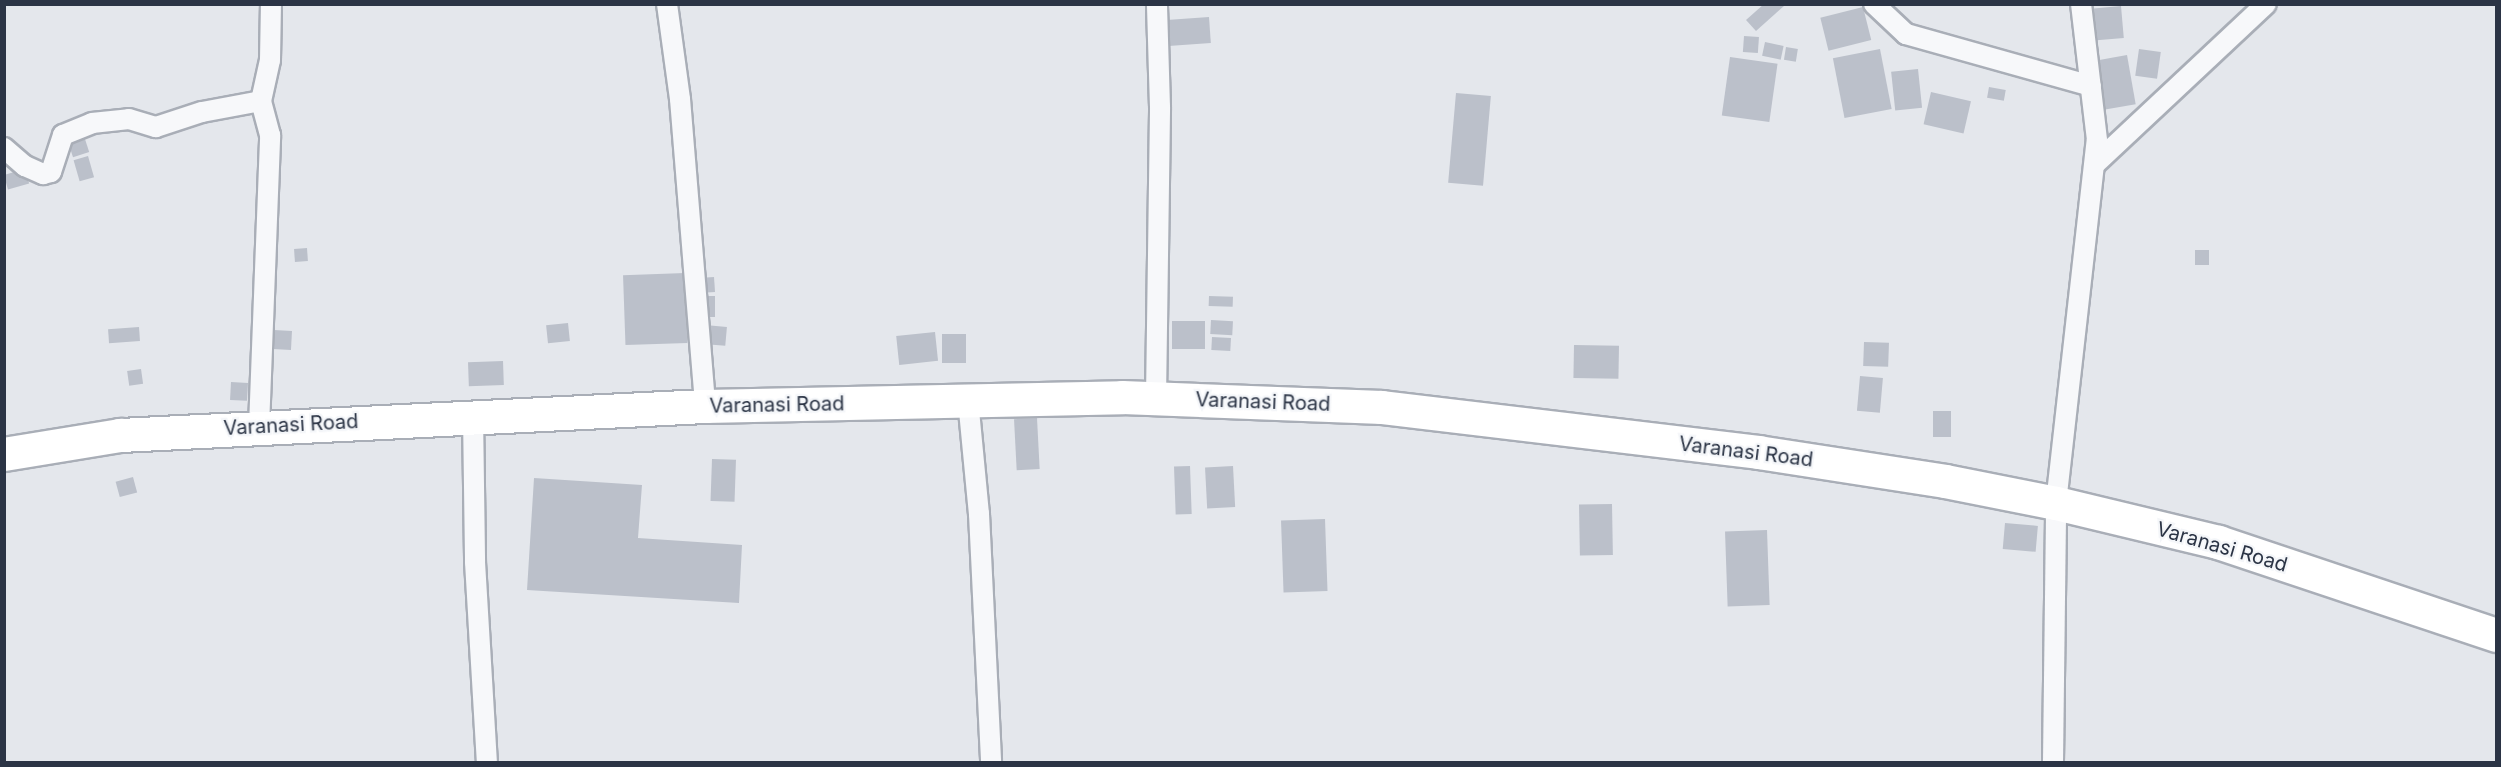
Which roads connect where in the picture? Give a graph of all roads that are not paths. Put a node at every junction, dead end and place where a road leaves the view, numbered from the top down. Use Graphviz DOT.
graph roads {
  1 [pos="271,4"];
  2 [pos="667,4"];
  3 [pos="1157,4"];
  4 [pos="1874,4"];
  5 [pos="2081,4"];
  6 [pos="2260,6"];
  7 [pos="2091,86"];
  8 [pos="261,101"];
  9 [pos="4,148"];
  10 [pos="2095,164"];
  11 [pos="1156,398"];
  12 [pos="968,400"];
  13 [pos="705,406"];
  14 [pos="473,414"];
  15 [pos="259,427"];
  16 [pos="4,454"];
  17 [pos="2055,503"];
  18 [pos="2496,635"];
  19 [pos="487,762"];
  20 [pos="991,762"];
  21 [pos="2053,762"];
  1 -- 8 [label="street"];
  2 -- 13 [label="street"];
  3 -- 11 [label="street"];
  4 -- 7 [label="street"];
  5 -- 7 [label="street"];
  6 -- 10 [label="street"];
  7 -- 10 [label="street"];
  8 -- 9 [label="street"];
  8 -- 15 [label="street"];
  10 -- 17 [label="street"];
  11 -- 12 [label="highway, Varanasi Road"];
  11 -- 17 [label="highway, Varanasi Road"];
  12 -- 13 [label="highway, Varanasi Road"];
  12 -- 20 [label="street"];
  13 -- 14 [label="highway, Varanasi Road"];
  14 -- 15 [label="highway, Varanasi Road"];
  14 -- 19 [label="street"];
  15 -- 16 [label="highway, Varanasi Road"];
  17 -- 18 [label="highway, Varanasi Road"];
  17 -- 21 [label="street"];
}
